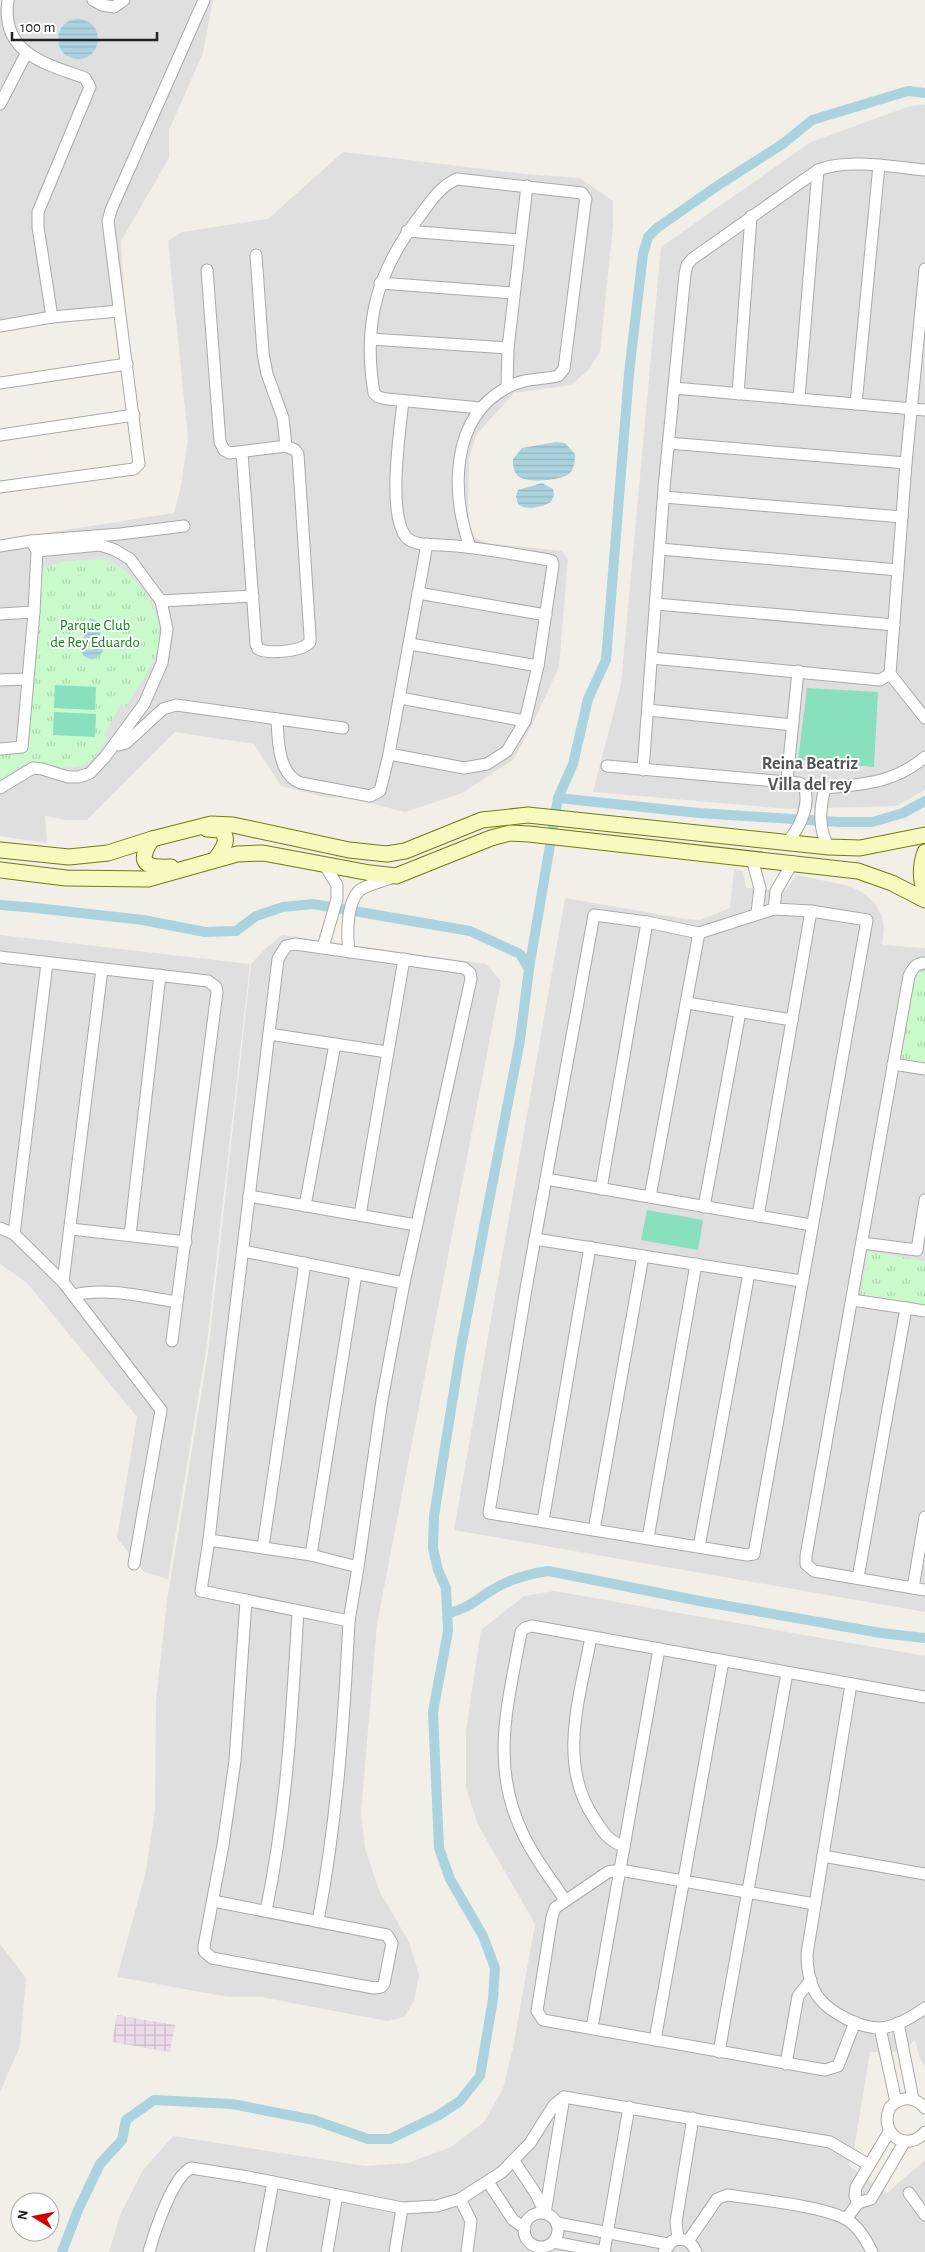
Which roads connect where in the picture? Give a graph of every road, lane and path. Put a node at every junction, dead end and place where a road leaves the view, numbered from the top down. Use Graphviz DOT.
graph roads {
  1 [pos="8,0"];
  2 [pos="93,0"];
  3 [pos="124,0"];
  4 [pos="204,0"];
  5 [pos="1,17"];
  6 [pos="4,40"];
  7 [pos="25,56"];
  8 [pos="0,104"];
  9 [pos="879,166"];
  10 [pos="818,170"];
  11 [pos="925,170"];
  12 [pos="527,186"];
  13 [pos="751,216"];
  14 [pos="407,231"];
  15 [pos="520,240"];
  16 [pos="256,255"];
  17 [pos="925,269"];
  18 [pos="207,270"];
  19 [pos="380,283"];
  20 [pos="513,293"];
  21 [pos="119,311"];
  22 [pos="52,317"];
  23 [pos="0,326"];
  24 [pos="370,339"];
  25 [pos="508,348"];
  26 [pos="127,364"];
  27 [pos="0,383"];
  28 [pos="507,387"];
  29 [pos="674,388"];
  30 [pos="738,394"];
  31 [pos="799,398"];
  32 [pos="403,401"];
  33 [pos="856,404"];
  34 [pos="480,408"];
  35 [pos="912,409"];
  36 [pos="925,410"];
  37 [pos="134,415"];
  38 [pos="0,435"];
  39 [pos="668,443"];
  40 [pos="286,446"];
  41 [pos="242,452"];
  42 [pos="906,463"];
  43 [pos="0,487"];
  44 [pos="664,497"];
  45 [pos="902,517"];
  46 [pos="184,526"];
  47 [pos="31,541"];
  48 [pos="428,544"];
  49 [pos="0,546"];
  50 [pos="470,547"];
  51 [pos="660,548"];
  52 [pos="36,551"];
  53 [pos="898,570"];
  54 [pos="418,593"];
  55 [pos="253,596"];
  56 [pos="161,601"];
  57 [pos="656,604"];
  58 [pos="34,612"];
  59 [pos="0,614"];
  60 [pos="546,615"];
  61 [pos="894,625"];
  62 [pos="410,644"];
  63 [pos="652,658"];
  64 [pos="538,666"];
  65 [pos="798,672"];
  66 [pos="890,674"];
  67 [pos="26,679"];
  68 [pos="0,680"];
  69 [pos="400,698"];
  70 [pos="648,710"];
  71 [pos="925,718"];
  72 [pos="277,719"];
  73 [pos="525,720"];
  74 [pos="793,725"];
  75 [pos="343,728"];
  76 [pos="116,743"];
  77 [pos="0,749"];
  78 [pos="389,754"];
  79 [pos="925,757"];
  80 [pos="607,766"];
  81 [pos="643,770"];
  82 [pos="787,781"];
  83 [pos="0,788"];
  84 [pos="180,831"];
  85 [pos="925,835"];
  86 [pos="152,839"];
  87 [pos="786,844"];
  88 [pos="829,847"];
  89 [pos="0,850"];
  90 [pos="925,852"];
  91 [pos="752,859"];
  92 [pos="214,860"];
  93 [pos="793,862"];
  94 [pos="324,864"];
  95 [pos="197,866"];
  96 [pos="0,870"];
  97 [pos="396,876"];
  98 [pos="925,893"];
  99 [pos="925,900"];
  100 [pos="774,909"];
  101 [pos="810,911"];
  102 [pos="757,913"];
  103 [pos="647,922"];
  104 [pos="699,934"];
  105 [pos="323,947"];
  106 [pos="349,952"];
  107 [pos="0,958"];
  108 [pos="404,960"];
  109 [pos="47,963"];
  110 [pos="925,963"];
  111 [pos="102,969"];
  112 [pos="160,975"];
  113 [pos="686,1003"];
  114 [pos="740,1012"];
  115 [pos="792,1020"];
  116 [pos="269,1034"];
  117 [pos="335,1044"];
  118 [pos="387,1052"];
  119 [pos="893,1064"];
  120 [pos="925,1069"];
  121 [pos="546,1179"];
  122 [pos="601,1189"];
  123 [pos="249,1196"];
  124 [pos="650,1197"];
  125 [pos="925,1200"];
  126 [pos="305,1206"];
  127 [pos="704,1207"];
  128 [pos="360,1215"];
  129 [pos="758,1216"];
  130 [pos="416,1225"];
  131 [pos="811,1225"];
  132 [pos="0,1228"];
  133 [pos="71,1228"];
  134 [pos="14,1234"];
  135 [pos="130,1235"];
  136 [pos="535,1239"];
  137 [pos="186,1242"];
  138 [pos="862,1243"];
  139 [pos="590,1248"];
  140 [pos="243,1251"];
  141 [pos="921,1251"];
  142 [pos="643,1256"];
  143 [pos="305,1263"];
  144 [pos="696,1264"];
  145 [pos="749,1273"];
  146 [pos="356,1274"];
  147 [pos="801,1281"];
  148 [pos="63,1282"];
  149 [pos="404,1283"];
  150 [pos="74,1295"];
  151 [pos="852,1300"];
  152 [pos="177,1302"];
  153 [pos="906,1308"];
  154 [pos="925,1311"];
  155 [pos="172,1341"];
  156 [pos="925,1517"];
  157 [pos="543,1522"];
  158 [pos="594,1530"];
  159 [pos="648,1538"];
  160 [pos="209,1540"];
  161 [pos="263,1547"];
  162 [pos="699,1547"];
  163 [pos="311,1555"];
  164 [pos="134,1564"];
  165 [pos="358,1567"];
  166 [pos="858,1578"];
  167 [pos="913,1588"];
  168 [pos="925,1590"];
  169 [pos="246,1600"];
  170 [pos="298,1611"];
  171 [pos="349,1621"];
  172 [pos="590,1637"];
  173 [pos="659,1649"];
  174 [pos="723,1661"];
  175 [pos="787,1672"];
  176 [pos="851,1684"];
  177 [pos="925,1697"];
  178 [pos="624,1846"];
  179 [pos="823,1856"];
  180 [pos="620,1870"];
  181 [pos="925,1874"];
  182 [pos="685,1881"];
  183 [pos="748,1892"];
  184 [pos="565,1900"];
  185 [pos="212,1901"];
  186 [pos="815,1904"];
  187 [pos="266,1911"];
  188 [pos="318,1921"];
  189 [pos="811,1980"];
  190 [pos="925,2008"];
  191 [pos="855,2022"];
  192 [pos="898,2023"];
  193 [pos="592,2028"];
  194 [pos="880,2028"];
  195 [pos="655,2040"];
  196 [pos="720,2052"];
  197 [pos="786,2064"];
  198 [pos="564,2097"];
  199 [pos="913,2099"];
  200 [pos="896,2102"];
  201 [pos="629,2107"];
  202 [pos="925,2108"];
  203 [pos="693,2118"];
  204 [pos="889,2132"];
  205 [pos="925,2133"];
  206 [pos="905,2141"];
  207 [pos="514,2161"];
  208 [pos="869,2165"];
  209 [pos="273,2182"];
  210 [pos="488,2182"];
  211 [pos="909,2193"];
  212 [pos="337,2195"];
  213 [pos="460,2199"];
  214 [pos="858,2202"];
  215 [pos="402,2208"];
  216 [pos="545,2213"];
  217 [pos="925,2215"];
  218 [pos="846,2219"];
  219 [pos="557,2224"];
  220 [pos="525,2228"];
  221 [pos="607,2233"];
  222 [pos="553,2242"];
  223 [pos="674,2244"];
  224 [pos="535,2249"];
  225 [pos="149,2252"];
  226 [pos="260,2252"];
  227 [pos="327,2252"];
  228 [pos="395,2252"];
  229 [pos="467,2252"];
  230 [pos="604,2252"];
  231 [pos="696,2252"];
  232 [pos="872,2252"];
  1 -- 5 [label="street"];
  2 -- 3 [label="street"];
  4 -- 21 [label="street"];
  5 -- 6 [label="street"];
  6 -- 7 [label="street"];
  7 -- 8 [label="street"];
  7 -- 22 [label="street"];
  9 -- 10 [label="street"];
  9 -- 11 [label="street"];
  9 -- 33 [label="street"];
  10 -- 13 [label="street"];
  10 -- 31 [label="street"];
  12 -- 14 [label="street"];
  12 -- 15 [label="street"];
  12 -- 28 [label="street"];
  13 -- 29 [label="street"];
  13 -- 30 [label="street"];
  14 -- 15 [label="street"];
  14 -- 19 [label="street"];
  15 -- 20 [label="street"];
  16 -- 40 [label="street"];
  17 -- 35 [label="street"];
  18 -- 41 [label="street"];
  19 -- 20 [label="street"];
  19 -- 24 [label="street"];
  20 -- 25 [label="street"];
  21 -- 22 [label="street"];
  21 -- 26 [label="street"];
  22 -- 23 [label="street"];
  24 -- 25 [label="street"];
  24 -- 32 [label="street"];
  25 -- 28 [label="street"];
  26 -- 27 [label="street"];
  26 -- 37 [label="street"];
  28 -- 34 [label="street"];
  29 -- 30 [label="street"];
  29 -- 39 [label="street"];
  30 -- 31 [label="street"];
  31 -- 33 [label="street"];
  32 -- 34 [label="street"];
  32 -- 48 [label="street"];
  33 -- 35 [label="street"];
  34 -- 50 [label="street"];
  35 -- 36 [label="street"];
  35 -- 42 [label="street"];
  37 -- 38 [label="street"];
  37 -- 43 [label="street"];
  39 -- 42 [label="street"];
  39 -- 44 [label="street"];
  40 -- 41 [label="street"];
  40 -- 55 [label="street"];
  41 -- 55 [label="street"];
  42 -- 45 [label="street"];
  44 -- 45 [label="street"];
  44 -- 51 [label="street"];
  45 -- 53 [label="street"];
  46 -- 47 [label="street"];
  47 -- 49 [label="street"];
  47 -- 52 [label="street"];
  48 -- 50 [label="street"];
  48 -- 54 [label="street"];
  50 -- 60 [label="street"];
  51 -- 53 [label="street"];
  51 -- 57 [label="street"];
  52 -- 56 [label="street"];
  52 -- 58 [label="street"];
  53 -- 61 [label="street"];
  54 -- 60 [label="street"];
  54 -- 62 [label="street"];
  55 -- 56 [label="street"];
  56 -- 76 [label="street"];
  57 -- 61 [label="street"];
  57 -- 63 [label="street"];
  58 -- 59 [label="street"];
  58 -- 67 [label="street"];
  60 -- 64 [label="street"];
  61 -- 66 [label="street"];
  62 -- 64 [label="street"];
  62 -- 69 [label="street"];
  63 -- 65 [label="street"];
  63 -- 70 [label="street"];
  64 -- 73 [label="street"];
  65 -- 66 [label="street"];
  65 -- 74 [label="street"];
  66 -- 71 [label="street"];
  67 -- 68 [label="street"];
  67 -- 77 [label="street"];
  69 -- 73 [label="street"];
  69 -- 78 [label="street"];
  70 -- 74 [label="street"];
  70 -- 81 [label="street"];
  72 -- 75 [label="street"];
  72 -- 76 [label="street"];
  72 -- 78 [label="street"];
  73 -- 78 [label="street"];
  74 -- 82 [label="street"];
  76 -- 83 [label="street"];
  79 -- 88 [label="street"];
  80 -- 81 [label="street"];
  81 -- 82 [label="street"];
  82 -- 87 [label="street"];
  84 -- 86 [label="street"];
  84 -- 87 [label="street"];
  84 -- 92 [label="street"];
  85 -- 88 [label="street"];
  86 -- 89 [label="street"];
  86 -- 95 [label="street"];
  87 -- 88 [label="street"];
  90 -- 98 [label="street"];
  91 -- 93 [label="street"];
  91 -- 97 [label="street"];
  91 -- 102 [label="street"];
  92 -- 94 [label="street"];
  92 -- 95 [label="street"];
  93 -- 99 [label="street"];
  93 -- 100 [label="street"];
  94 -- 97 [label="street"];
  94 -- 105 [label="street"];
  95 -- 96 [label="street"];
  97 -- 106 [label="street"];
  100 -- 101 [label="street"];
  100 -- 102 [label="street"];
  101 -- 115 [label="street"];
  101 -- 131 [label="street"];
  102 -- 104 [label="street"];
  103 -- 104 [label="street"];
  103 -- 121 [label="street"];
  103 -- 122 [label="street"];
  104 -- 113 [label="street"];
  105 -- 106 [label="street"];
  105 -- 116 [label="street"];
  106 -- 108 [label="street"];
  107 -- 109 [label="street"];
  108 -- 118 [label="street"];
  108 -- 130 [label="street"];
  109 -- 111 [label="street"];
  109 -- 134 [label="street"];
  110 -- 119 [label="street"];
  111 -- 112 [label="street"];
  111 -- 133 [label="street"];
  112 -- 135 [label="street"];
  112 -- 137 [label="street"];
  113 -- 114 [label="street"];
  113 -- 124 [label="street"];
  114 -- 115 [label="street"];
  114 -- 127 [label="street"];
  115 -- 129 [label="street"];
  116 -- 117 [label="street"];
  116 -- 123 [label="street"];
  117 -- 118 [label="street"];
  117 -- 126 [label="street"];
  118 -- 128 [label="street"];
  119 -- 120 [label="street"];
  119 -- 138 [label="street"];
  121 -- 122 [label="street"];
  121 -- 136 [label="street"];
  122 -- 124 [label="street"];
  123 -- 126 [label="street"];
  123 -- 140 [label="street"];
  124 -- 127 [label="street"];
  125 -- 141 [label="street"];
  126 -- 128 [label="street"];
  127 -- 129 [label="street"];
  128 -- 130 [label="street"];
  129 -- 131 [label="street"];
  130 -- 149 [label="street"];
  131 -- 147 [label="street"];
  132 -- 134 [label="street"];
  133 -- 135 [label="street"];
  133 -- 148 [label="street"];
  134 -- 148 [label="street"];
  135 -- 137 [label="street"];
  136 -- 139 [label="street"];
  136 -- 157 [label="street"];
  137 -- 152 [label="street"];
  138 -- 141 [label="street"];
  138 -- 151 [label="street"];
  139 -- 142 [label="street"];
  139 -- 157 [label="street"];
  140 -- 143 [label="street"];
  140 -- 160 [label="street"];
  142 -- 144 [label="street"];
  142 -- 158 [label="street"];
  143 -- 146 [label="street"];
  143 -- 161 [label="street"];
  144 -- 145 [label="street"];
  144 -- 159 [label="street"];
  145 -- 147 [label="street"];
  145 -- 162 [label="street"];
  146 -- 149 [label="street"];
  146 -- 163 [label="street"];
  147 -- 162 [label="street"];
  148 -- 150 [label="street"];
  149 -- 165 [label="street"];
  150 -- 152 [label="street"];
  150 -- 164 [label="street"];
  151 -- 153 [label="street"];
  151 -- 166 [label="street"];
  152 -- 155 [label="street"];
  153 -- 154 [label="street"];
  153 -- 166 [label="street"];
  156 -- 167 [label="street"];
  157 -- 158 [label="street"];
  158 -- 159 [label="street"];
  159 -- 162 [label="street"];
  160 -- 161 [label="street"];
  160 -- 169 [label="street"];
  161 -- 163 [label="street"];
  163 -- 165 [label="street"];
  165 -- 171 [label="street"];
  166 -- 167 [label="street"];
  167 -- 168 [label="street"];
  169 -- 170 [label="street"];
  169 -- 185 [label="street"];
  170 -- 171 [label="street"];
  170 -- 187 [label="street"];
  171 -- 188 [label="street"];
  172 -- 173 [label="street"];
  172 -- 178 [label="street"];
  172 -- 184 [label="street"];
  173 -- 174 [label="street"];
  173 -- 178 [label="street"];
  174 -- 175 [label="street"];
  174 -- 182 [label="street"];
  175 -- 176 [label="street"];
  175 -- 183 [label="street"];
  176 -- 177 [label="street"];
  176 -- 179 [label="street"];
  178 -- 180 [label="street"];
  179 -- 181 [label="street"];
  179 -- 186 [label="street"];
  180 -- 182 [label="street"];
  180 -- 184 [label="street"];
  180 -- 193 [label="street"];
  182 -- 183 [label="street"];
  182 -- 195 [label="street"];
  183 -- 186 [label="street"];
  183 -- 196 [label="street"];
  184 -- 193 [label="street"];
  185 -- 187 [label="street"];
  185 -- 188 [label="street"];
  186 -- 189 [label="street"];
  187 -- 188 [label="street"];
  189 -- 191 [label="street"];
  189 -- 197 [label="street"];
  190 -- 192 [label="street"];
  191 -- 194 [label="street"];
  191 -- 197 [label="street"];
  192 -- 194 [label="street"];
  192 -- 199 [label="street"];
  193 -- 195 [label="street"];
  194 -- 200 [label="street"];
  195 -- 196 [label="street"];
  196 -- 197 [label="street"];
  198 -- 201 [label="street"];
  198 -- 207 [label="street"];
  198 -- 216 [label="street"];
  199 -- 200 [label="street"];
  199 -- 202 [label="street"];
  200 -- 204 [label="street"];
  201 -- 203 [label="street"];
  201 -- 221 [label="street"];
  203 -- 208 [label="street"];
  203 -- 223 [label="street"];
  204 -- 206 [label="street"];
  204 -- 208 [label="street"];
  205 -- 206 [label="street"];
  206 -- 214 [label="street"];
  207 -- 210 [label="street"];
  207 -- 216 [label="street"];
  208 -- 214 [label="street"];
  209 -- 212 [label="street"];
  209 -- 225 [label="street"];
  209 -- 226 [label="street"];
  210 -- 213 [label="street"];
  210 -- 220 [label="street"];
  211 -- 217 [label="street"];
  212 -- 215 [label="street"];
  212 -- 227 [label="street"];
  213 -- 215 [label="street"];
  213 -- 229 [label="street"];
  214 -- 218 [label="street"];
  215 -- 228 [label="street"];
  216 -- 219 [label="street"];
  216 -- 220 [label="street"];
  218 -- 223 [label="street"];
  218 -- 232 [label="street"];
  219 -- 221 [label="street"];
  219 -- 222 [label="street"];
  220 -- 224 [label="street"];
  221 -- 223 [label="street"];
  221 -- 230 [label="street"];
  222 -- 224 [label="street"];
  222 -- 230 [label="street"];
  223 -- 231 [label="street"];
}
